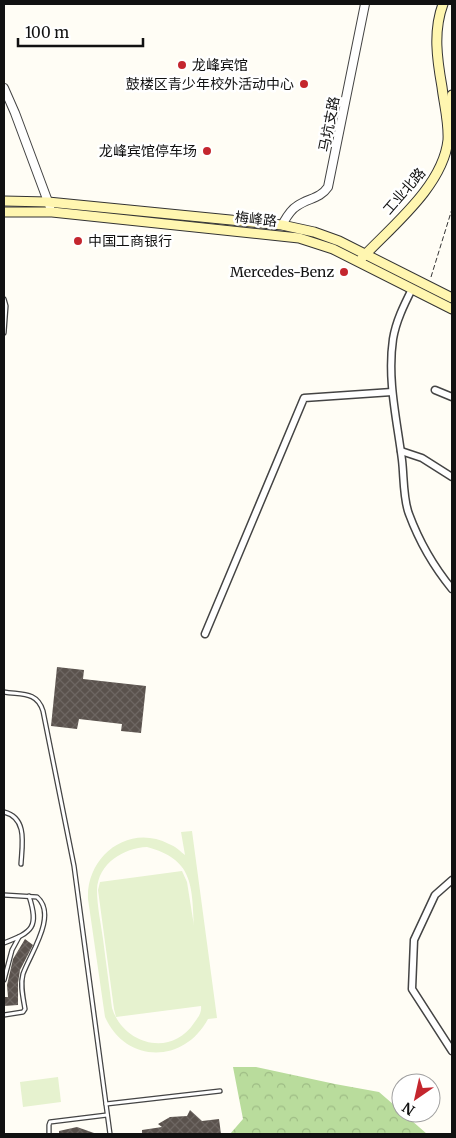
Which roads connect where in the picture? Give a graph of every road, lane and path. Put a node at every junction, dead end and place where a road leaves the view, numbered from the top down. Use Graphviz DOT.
graph roads {
  1 [pos="365,4"];
  2 [pos="443,4"];
  3 [pos="4,88"];
  4 [pos="452,95"];
  5 [pos="448,127"];
  6 [pos="4,201"];
  7 [pos="48,202"];
  8 [pos="452,209"];
  9 [pos="4,212"];
  10 [pos="52,212"];
  11 [pos="282,225"];
  12 [pos="365,254"];
  13 [pos="358,262"];
  14 [pos="430,280"];
  15 [pos="412,289"];
  16 [pos="452,298"];
  17 [pos="4,299"];
  18 [pos="452,309"];
  19 [pos="4,333"];
  20 [pos="435,390"];
  21 [pos="392,392"];
  22 [pos="452,397"];
  23 [pos="401,451"];
  24 [pos="452,477"];
  25 [pos="452,589"];
  26 [pos="205,634"];
  27 [pos="4,692"];
  28 [pos="4,812"];
  29 [pos="21,864"];
  30 [pos="452,880"];
  31 [pos="4,895"];
  32 [pos="29,896"];
  33 [pos="19,937"];
  34 [pos="4,943"];
  35 [pos="4,980"];
  36 [pos="4,1014"];
  37 [pos="452,1051"];
  38 [pos="220,1091"];
  39 [pos="106,1104"];
  40 [pos="108,1115"];
  41 [pos="49,1134"];
  42 [pos="110,1134"];
  1 -- 11 [label="street, 马坑支路"];
  2 -- 5 [label="main road, 工业北路"];
  3 -- 7 [label="street"];
  4 -- 5 [label="main road, 工业北路"];
  5 -- 12 [label="main road, 工业北路"];
  6 -- 7 [label="main road, 梅峰路"];
  7 -- 10 [label="street"];
  7 -- 11 [label="main road, 梅峰路"];
  8 -- 14 [label="path"];
  9 -- 10 [label="main road, 梅峰路"];
  10 -- 13 [label="main road, 梅峰路"];
  11 -- 12 [label="main road, 梅峰路"];
  12 -- 13 [label="main road, 工业北路"];
  12 -- 16 [label="main road, 梅峰路"];
  13 -- 15 [label="main road, 梅峰路"];
  15 -- 18 [label="main road, 梅峰路"];
  15 -- 21 [label="street"];
  17 -- 19 [label="lane"];
  20 -- 22 [label="street"];
  21 -- 23 [label="street"];
  21 -- 26 [label="street"];
  23 -- 24 [label="street"];
  23 -- 25 [label="street"];
  27 -- 39 [label="lane"];
  28 -- 29 [label="lane"];
  30 -- 37 [label="street"];
  31 -- 32 [label="lane"];
  32 -- 33 [label="lane"];
  32 -- 36 [label="lane"];
  33 -- 34 [label="lane"];
  33 -- 35 [label="lane"];
  38 -- 39 [label="lane"];
  39 -- 40 [label="lane"];
  40 -- 41 [label="lane"];
  40 -- 42 [label="lane"];
}
